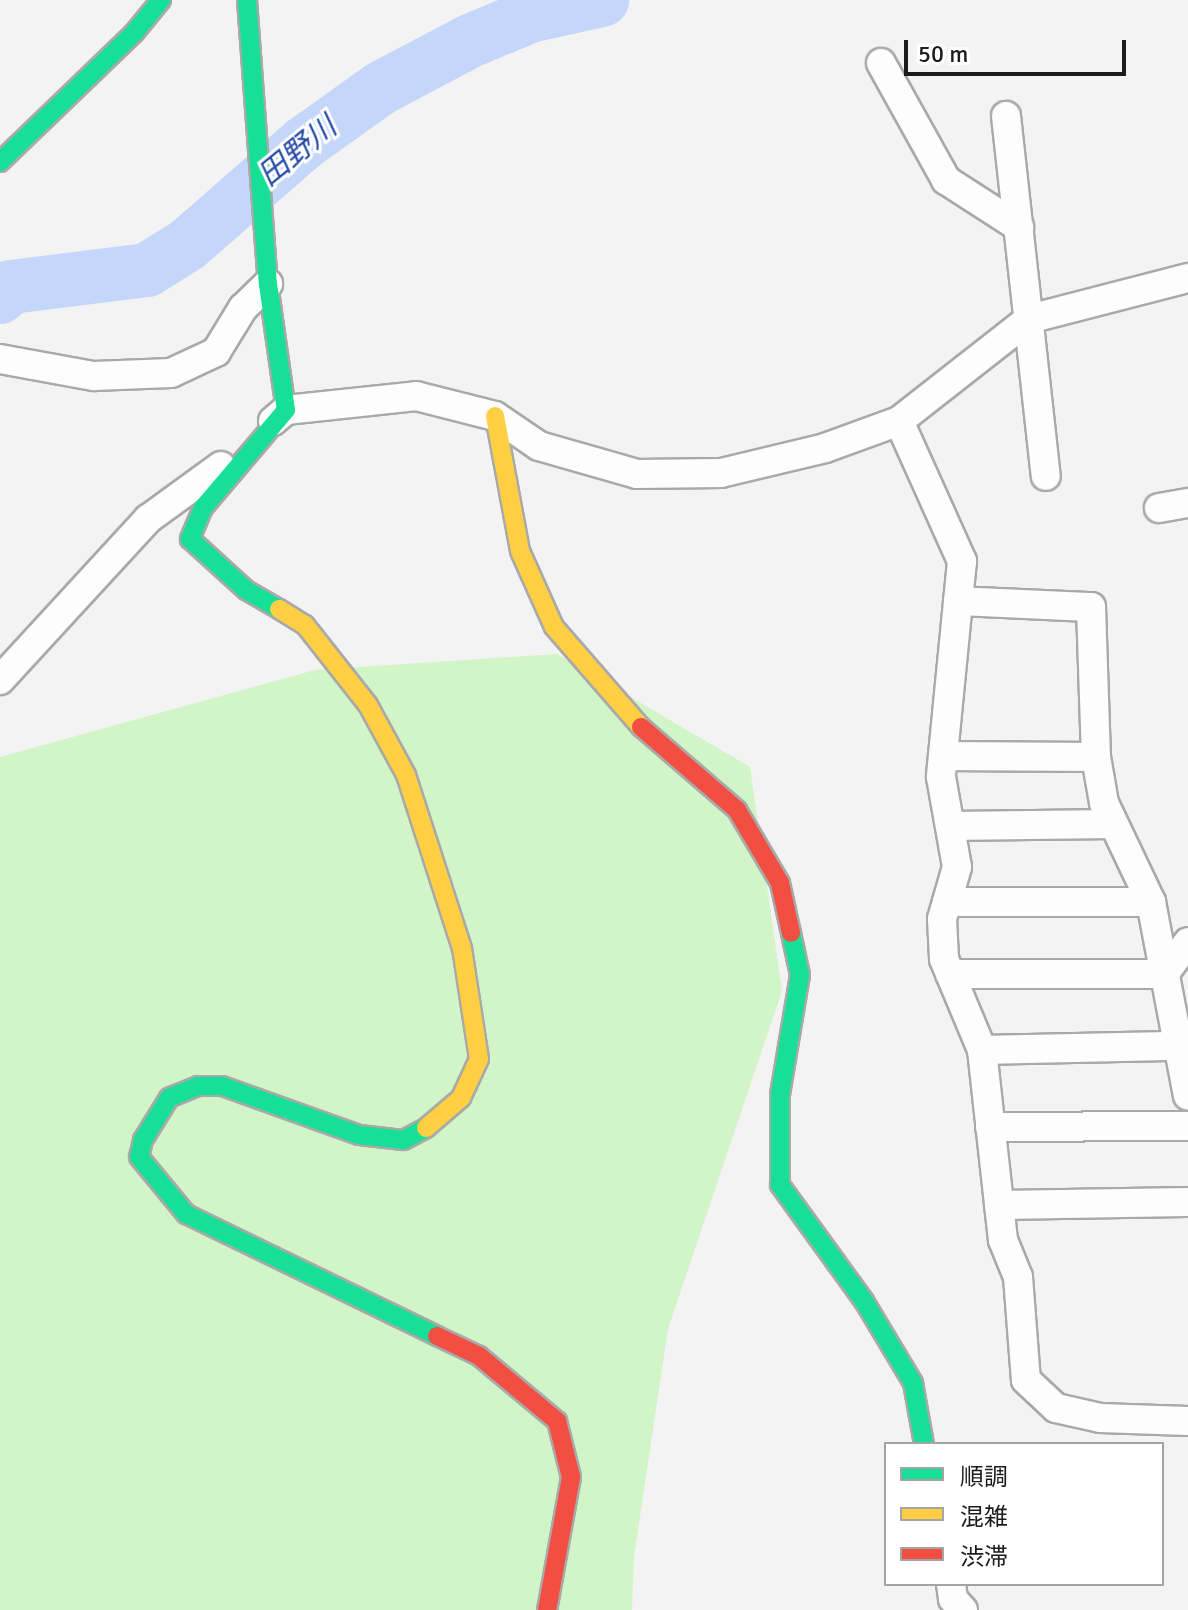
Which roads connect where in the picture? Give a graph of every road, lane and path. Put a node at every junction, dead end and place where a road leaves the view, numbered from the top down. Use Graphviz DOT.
graph roads {
  1 [pos="161,0"];
  2 [pos="247,0"];
  3 [pos="881,63"];
  4 [pos="1006,116"];
  5 [pos="0,162"];
  6 [pos="1019,227"];
  7 [pos="1188,278"];
  8 [pos="268,284"];
  9 [pos="1029,319"];
  10 [pos="0,359"];
  11 [pos="286,410"];
  12 [pos="495,416"];
  13 [pos="899,421"];
  14 [pos="1046,476"];
  15 [pos="1188,503"];
  16 [pos="1159,508"];
  17 [pos="958,601"];
  18 [pos="0,680"];
  19 [pos="943,756"];
  20 [pos="1096,757"];
  21 [pos="1113,824"];
  22 [pos="950,826"];
  23 [pos="947,902"];
  24 [pos="1151,902"];
  25 [pos="1188,942"];
  26 [pos="950,974"];
  27 [pos="1164,974"];
  28 [pos="1178,1046"];
  29 [pos="982,1050"];
  30 [pos="1188,1096"];
  31 [pos="1188,1126"];
  32 [pos="990,1127"];
  33 [pos="1188,1202"];
  34 [pos="999,1205"];
  35 [pos="1188,1421"];
  36 [pos="924,1442"];
  37 [pos="951,1586"];
  38 [pos="547,1610"];
  39 [pos="963,1610"];
  1 -- 5 [label="street"];
  2 -- 8 [label="street"];
  3 -- 6 [label="street"];
  4 -- 6 [label="street"];
  6 -- 9 [label="street"];
  7 -- 9 [label="street"];
  8 -- 10 [label="street"];
  8 -- 11 [label="street"];
  9 -- 13 [label="street"];
  9 -- 14 [label="street"];
  11 -- 12 [label="street"];
  11 -- 18 [label="street"];
  11 -- 38 [label="street"];
  12 -- 13 [label="street"];
  12 -- 36 [label="street"];
  13 -- 17 [label="street"];
  15 -- 16 [label="street"];
  17 -- 19 [label="street"];
  17 -- 20 [label="street"];
  19 -- 20 [label="street"];
  19 -- 22 [label="street"];
  20 -- 21 [label="street"];
  21 -- 22 [label="street"];
  21 -- 24 [label="street"];
  22 -- 23 [label="street"];
  23 -- 24 [label="street"];
  23 -- 26 [label="street"];
  24 -- 27 [label="street"];
  25 -- 27 [label="street"];
  26 -- 27 [label="street"];
  26 -- 29 [label="street"];
  27 -- 28 [label="street"];
  28 -- 29 [label="street"];
  28 -- 30 [label="street"];
  29 -- 32 [label="street"];
  31 -- 32 [label="street"];
  32 -- 34 [label="street"];
  33 -- 34 [label="street"];
  34 -- 35 [label="street"];
  37 -- 39 [label="street"];
}
